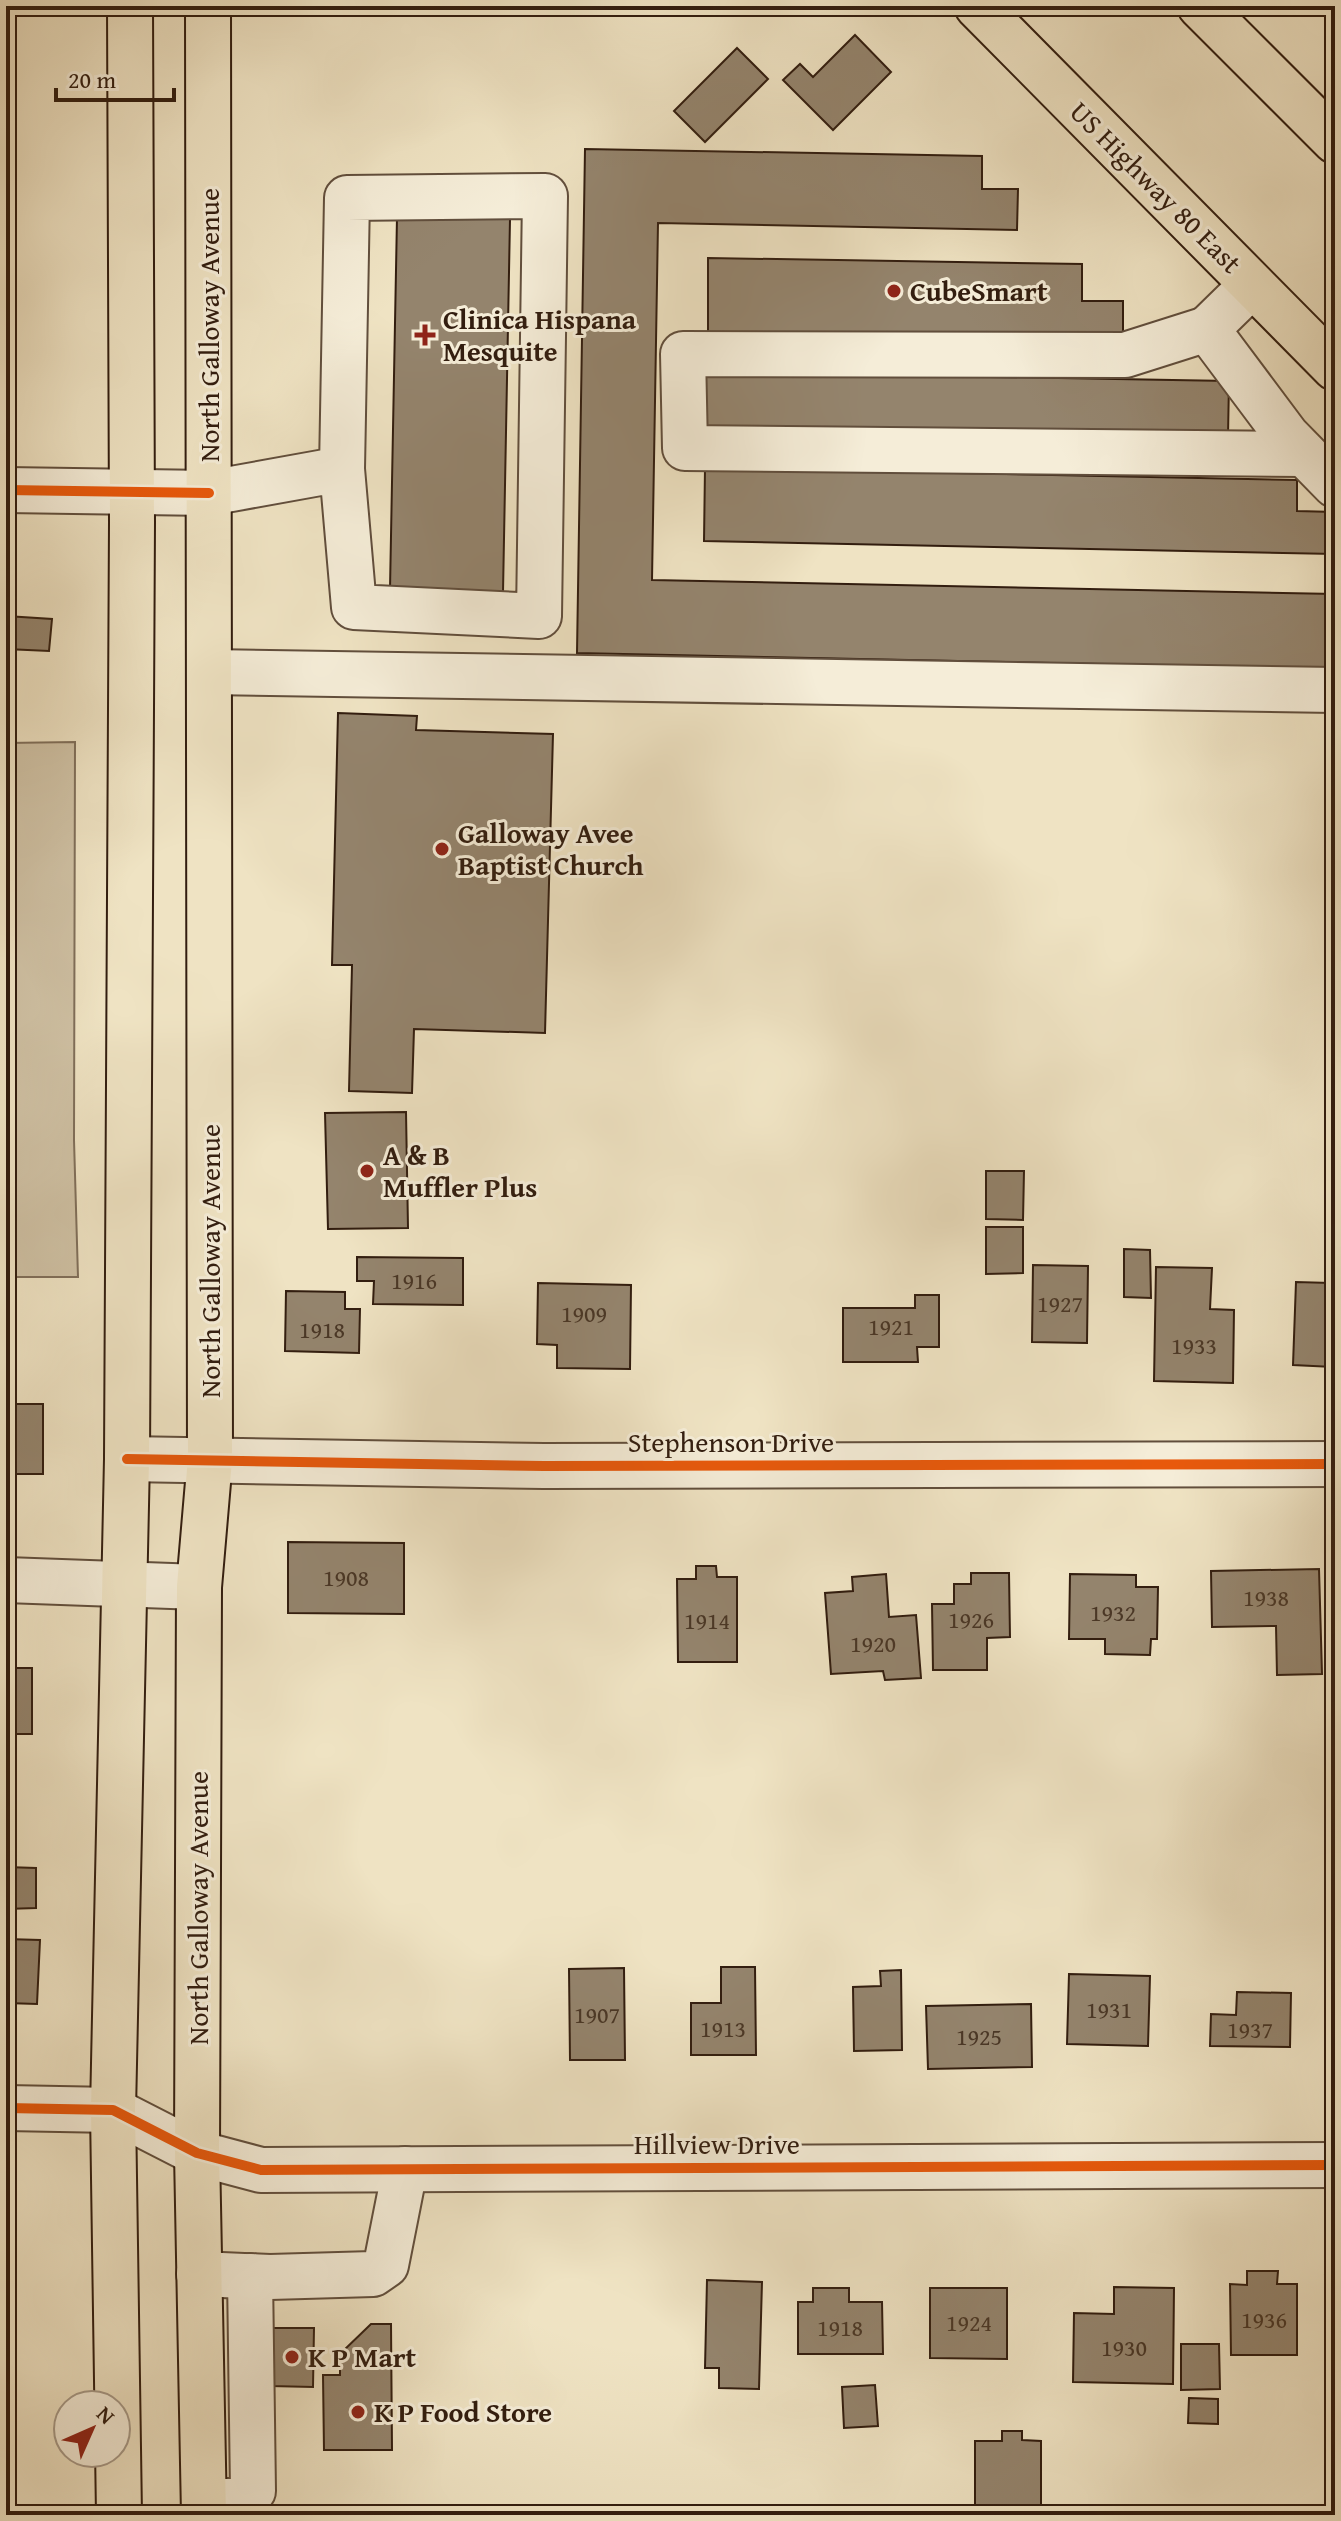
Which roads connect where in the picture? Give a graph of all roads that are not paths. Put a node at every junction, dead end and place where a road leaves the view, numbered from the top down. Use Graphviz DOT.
graph roads {
  1 [pos="130,6"];
  2 [pos="208,6"];
  3 [pos="977,6"];
  4 [pos="1200,6"];
  5 [pos="1335,141"];
  6 [pos="1252,285"];
  7 [pos="1207,329"];
  8 [pos="1335,368"];
  9 [pos="1304,454"];
  10 [pos="342,469"];
  11 [pos="1335,485"];
  12 [pos="6,490"];
  13 [pos="132,492"];
  14 [pos="209,493"];
  15 [pos="209,672"];
  16 [pos="1335,690"];
  17 [pos="127,1459"];
  18 [pos="210,1459"];
  19 [pos="1335,1464"];
  20 [pos="6,1580"];
  21 [pos="124,1582"];
  22 [pos="199,1587"];
  23 [pos="6,2108"];
  24 [pos="113,2110"];
  25 [pos="197,2153"];
  26 [pos="1335,2165"];
  27 [pos="405,2169"];
  28 [pos="199,2274"];
  29 [pos="250,2276"];
  30 [pos="204,2508"];
  31 [pos="119,2515"];
  1 -- 13 [label="main road"];
  2 -- 14 [label="main road, North Galloway Avenue"];
  3 -- 6 [label="main road, US Highway 80 East"];
  4 -- 5 [label="main road"];
  6 -- 7 [label="street"];
  6 -- 8 [label="main road, US Highway 80 East"];
  7 -- 9 [label="street"];
  7 -- 9 [label="street"];
  9 -- 11 [label="street"];
  10 -- 10 [label="street"];
  10 -- 14 [label="street"];
  12 -- 13 [label="street"];
  13 -- 14 [label="street"];
  13 -- 17 [label="main road"];
  14 -- 15 [label="main road, North Galloway Avenue"];
  15 -- 16 [label="street"];
  15 -- 18 [label="main road, North Galloway Avenue"];
  17 -- 18 [label="street, Stephenson Drive"];
  17 -- 21 [label="main road"];
  18 -- 19 [label="street, Stephenson Drive"];
  18 -- 22 [label="main road, North Galloway Avenue"];
  20 -- 21 [label="street"];
  21 -- 22 [label="street"];
  21 -- 24 [label="main road"];
  22 -- 25 [label="main road, North Galloway Avenue"];
  23 -- 24 [label="street"];
  24 -- 25 [label="street, Hillview Drive"];
  24 -- 31 [label="main road"];
  25 -- 27 [label="street, Hillview Drive"];
  25 -- 28 [label="main road, North Galloway Avenue"];
  26 -- 27 [label="street, Hillview Drive"];
  27 -- 29 [label="street"];
  28 -- 29 [label="street"];
  28 -- 30 [label="main road, North Galloway Avenue"];
  29 -- 30 [label="street"];
}
